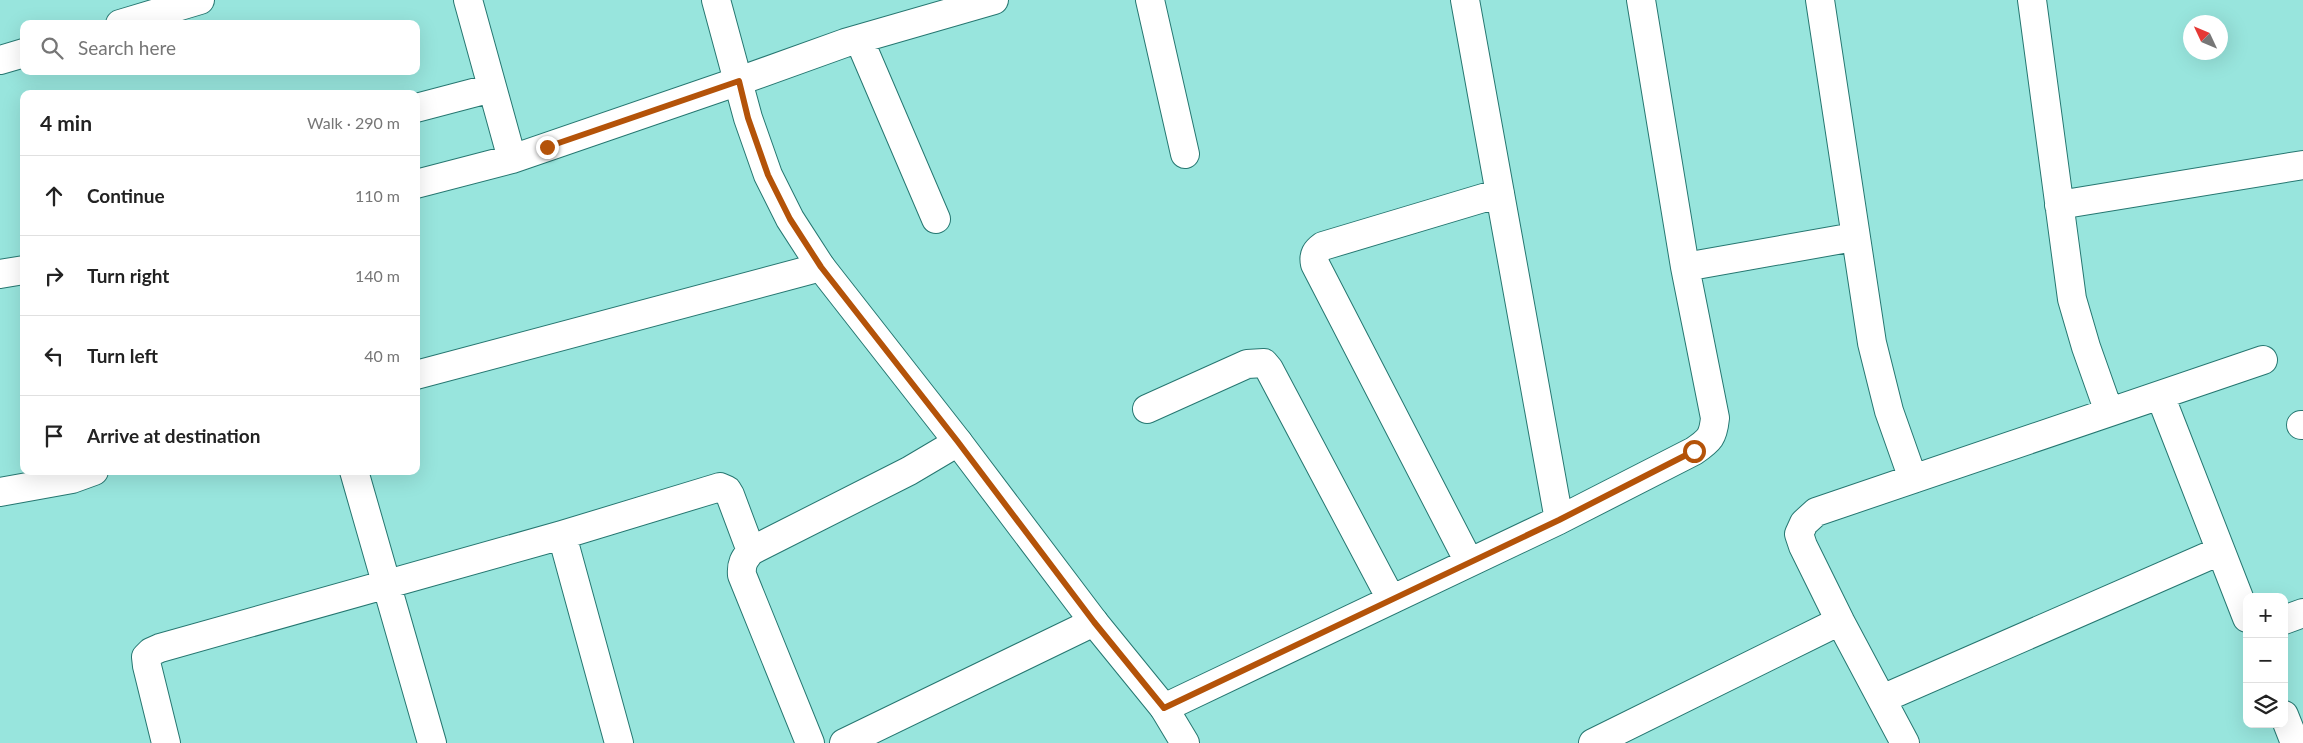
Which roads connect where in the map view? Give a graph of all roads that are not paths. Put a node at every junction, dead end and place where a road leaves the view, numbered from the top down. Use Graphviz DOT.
graph roads {
  1 [pos="200,0"];
  2 [pos="468,0"];
  3 [pos="716,0"];
  4 [pos="994,0"];
  5 [pos="1150,0"];
  6 [pos="1465,0"];
  7 [pos="1641,0"];
  8 [pos="1820,0"];
  9 [pos="2032,0"];
  10 [pos="133,20"];
  11 [pos="859,39"];
  12 [pos="20,53"];
  13 [pos="0,60"];
  14 [pos="739,81"];
  15 [pos="492,88"];
  16 [pos="420,107"];
  17 [pos="1185,154"];
  18 [pos="512,159"];
  19 [pos="2303,165"];
  20 [pos="420,183"];
  21 [pos="1500,193"];
  22 [pos="2059,205"];
  23 [pos="936,219"];
  24 [pos="1854,236"];
  25 [pos="821,267"];
  26 [pos="1685,267"];
  27 [pos="20,271"];
  28 [pos="0,274"];
  29 [pos="2263,360"];
  30 [pos="420,374"];
  31 [pos="2160,394"];
  32 [pos="1147,408"];
  33 [pos="2109,412"];
  34 [pos="958,442"];
  35 [pos="83,475"];
  36 [pos="355,475"];
  37 [pos="1913,479"];
  38 [pos="0,492"];
  39 [pos="1559,520"];
  40 [pos="562,535"];
  41 [pos="751,551"];
  42 [pos="2220,551"];
  43 [pos="1469,562"];
  44 [pos="386,583"];
  45 [pos="1391,599"];
  46 [pos="2243,608"];
  47 [pos="2303,613"];
  48 [pos="2288,619"];
  49 [pos="1840,621"];
  50 [pos="1094,622"];
  51 [pos="1882,699"];
  52 [pos="1164,708"];
  53 [pos="2288,725"];
  54 [pos="1625,736"];
  55 [pos="166,743"];
  56 [pos="432,743"];
  57 [pos="619,743"];
  58 [pos="810,743"];
  59 [pos="844,743"];
  60 [pos="1185,743"];
  61 [pos="1593,743"];
  62 [pos="1905,743"];
  63 [pos="2295,743"];
  1 -- 10 [label="street"];
  2 -- 15 [label="street"];
  3 -- 14 [label="street"];
  4 -- 11 [label="street"];
  5 -- 17 [label="street"];
  6 -- 21 [label="street"];
  7 -- 26 [label="street"];
  8 -- 24 [label="street"];
  9 -- 22 [label="street"];
  11 -- 14 [label="street"];
  11 -- 23 [label="street"];
  12 -- 13 [label="street"];
  14 -- 18 [label="street"];
  14 -- 25 [label="street"];
  15 -- 16 [label="street"];
  15 -- 18 [label="street"];
  18 -- 20 [label="street"];
  19 -- 22 [label="street"];
  21 -- 39 [label="street"];
  21 -- 43 [label="street"];
  22 -- 33 [label="street"];
  24 -- 26 [label="street"];
  24 -- 37 [label="street"];
  25 -- 30 [label="street"];
  25 -- 34 [label="street"];
  26 -- 39 [label="street"];
  27 -- 28 [label="street"];
  29 -- 31 [label="street"];
  31 -- 33 [label="street"];
  31 -- 42 [label="street"];
  32 -- 45 [label="street"];
  33 -- 37 [label="street"];
  34 -- 41 [label="street"];
  34 -- 50 [label="street"];
  35 -- 38 [label="street"];
  36 -- 44 [label="street"];
  37 -- 49 [label="street"];
  39 -- 43 [label="street"];
  40 -- 41 [label="street"];
  40 -- 44 [label="street"];
  40 -- 57 [label="street"];
  41 -- 58 [label="street"];
  42 -- 46 [label="street"];
  42 -- 51 [label="street"];
  43 -- 45 [label="street"];
  44 -- 55 [label="street"];
  44 -- 56 [label="street"];
  45 -- 52 [label="street"];
  47 -- 48 [label="street"];
  49 -- 51 [label="street"];
  49 -- 54 [label="street"];
  50 -- 52 [label="street"];
  50 -- 59 [label="street"];
  51 -- 62 [label="street"];
  52 -- 60 [label="street"];
  53 -- 63 [label="street"];
  54 -- 61 [label="street"];
}
